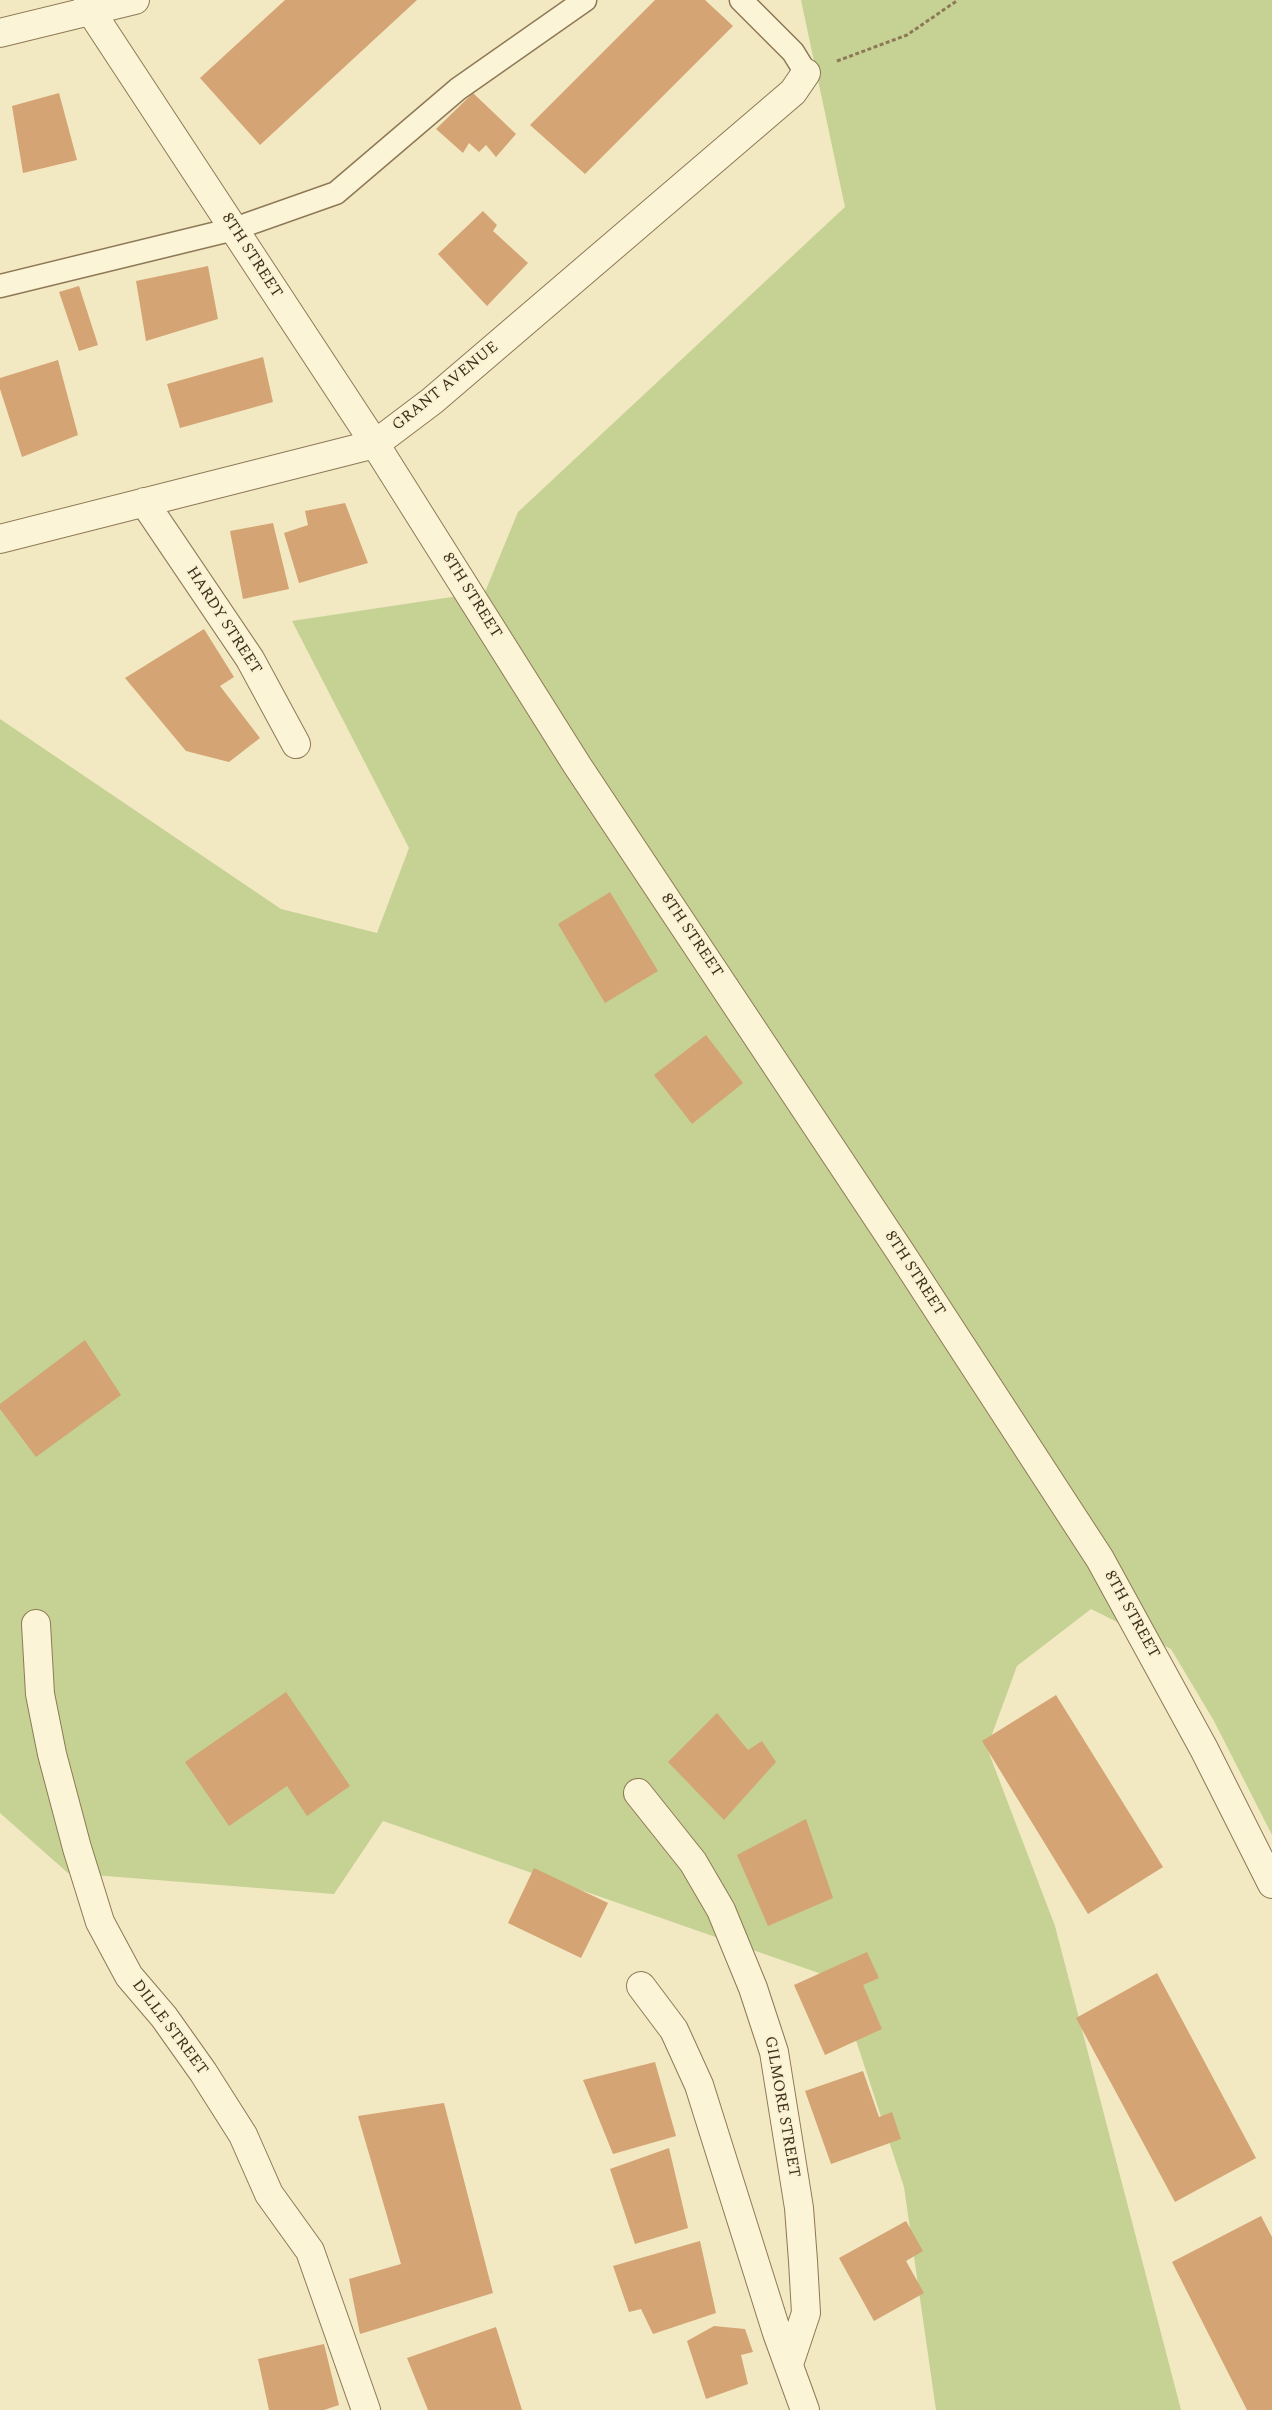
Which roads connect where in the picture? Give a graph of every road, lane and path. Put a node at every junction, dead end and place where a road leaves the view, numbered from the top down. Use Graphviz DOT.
graph roads {
  1 [pos="134,0"];
  2 [pos="585,0"];
  3 [pos="741,0"];
  4 [pos="958,0"];
  5 [pos="89,5"];
  6 [pos="0,33"];
  7 [pos="806,72"];
  8 [pos="234,229"];
  9 [pos="0,286"];
  10 [pos="375,444"];
  11 [pos="144,502"];
  12 [pos="0,539"];
  13 [pos="296,744"];
  14 [pos="36,1624"];
  15 [pos="638,1793"];
  16 [pos="1272,1884"];
  17 [pos="642,1986"];
  18 [pos="789,2364"];
  19 [pos="366,2410"];
  20 [pos="805,2410"];
  1 -- 5 [label="street"];
  2 -- 8 [label="lane"];
  3 -- 7 [label="lane"];
  4 -- 7 [label="path"];
  5 -- 6 [label="street"];
  5 -- 8 [label="street, 8TH STREET"];
  7 -- 10 [label="street, GRANT AVENUE"];
  8 -- 9 [label="lane"];
  8 -- 10 [label="street, 8TH STREET"];
  10 -- 11 [label="street, GRANT AVENUE"];
  10 -- 16 [label="street, 8TH STREET"];
  11 -- 12 [label="street, GRANT AVENUE"];
  11 -- 13 [label="street, HARDY STREET"];
  14 -- 19 [label="street, DILLE STREET"];
  15 -- 18 [label="street, GILMORE STREET"];
  17 -- 18 [label="street"];
  18 -- 20 [label="street"];
}
